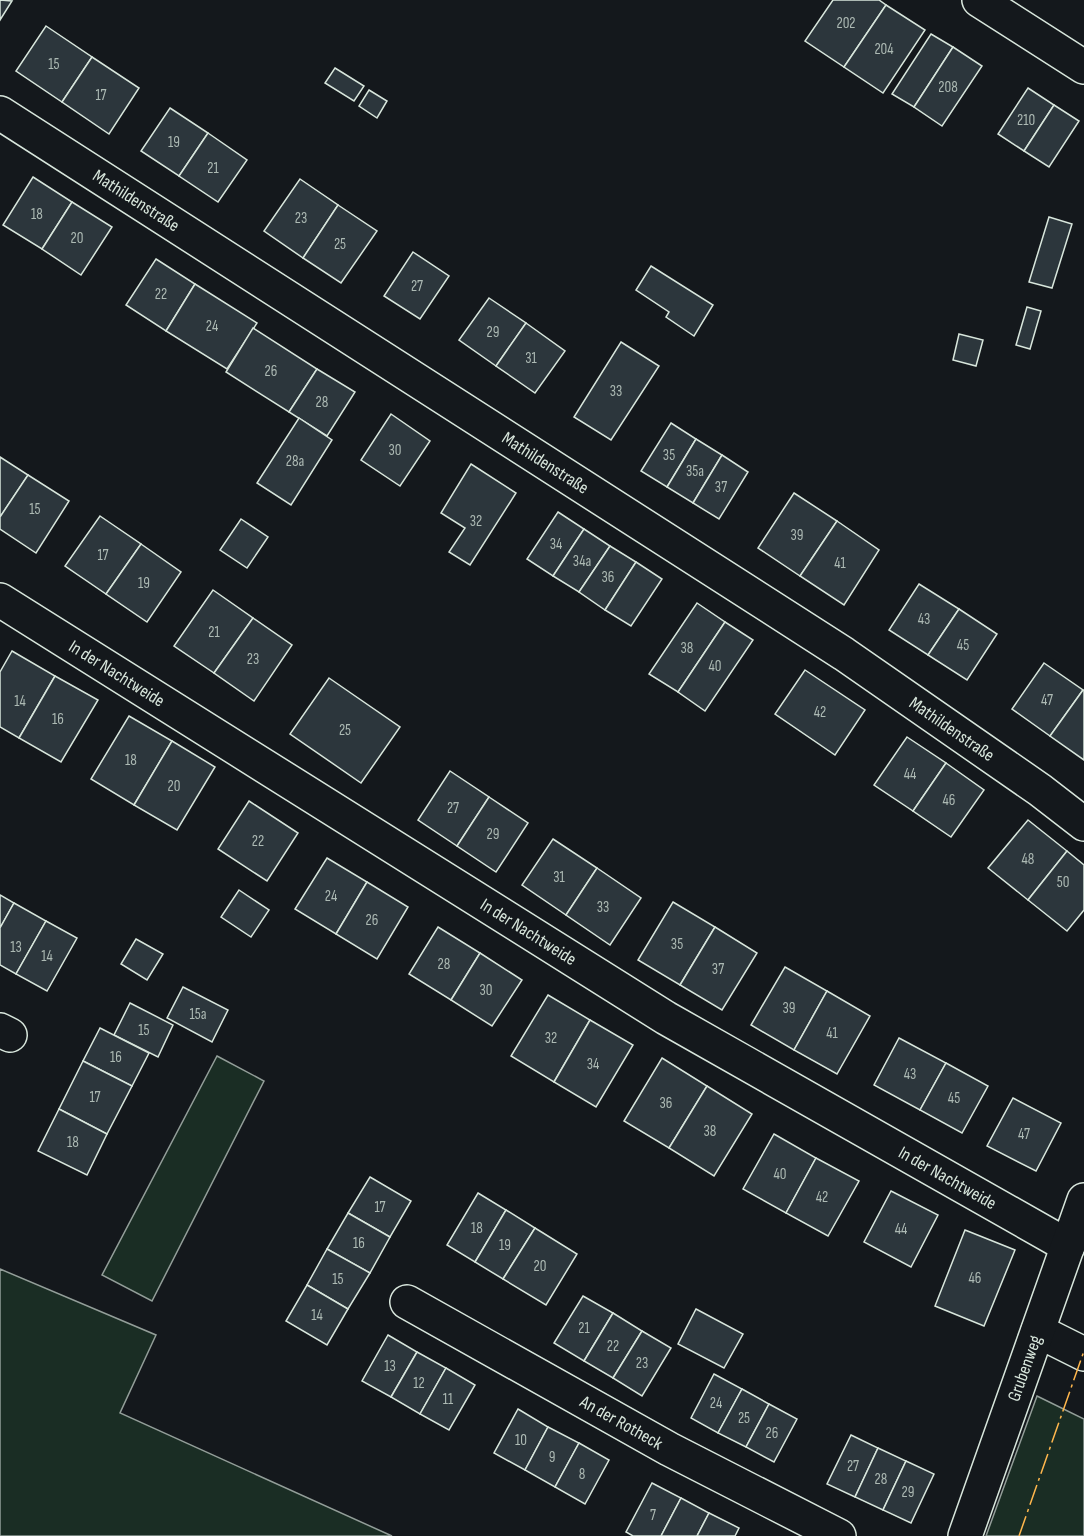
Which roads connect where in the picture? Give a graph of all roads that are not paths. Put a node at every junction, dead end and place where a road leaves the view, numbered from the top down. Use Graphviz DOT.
graph roads {
  1 [pos="979,0"];
  2 [pos="1084,67"];
  3 [pos="0,113"];
  4 [pos="0,600"];
  5 [pos="1084,824"];
  6 [pos="1084,1200"];
  7 [pos="1068,1246"];
  8 [pos="407,1302"];
  9 [pos="1038,1331"];
  10 [pos="1084,1354"];
  11 [pos="839,1536"];
  12 [pos="965,1536"];
  1 -- 2 [label="street"];
  3 -- 5 [label="street, Mathildenstraße"];
  4 -- 7 [label="street, In der Nachtweide"];
  6 -- 7 [label="street, Grubenweg"];
  7 -- 9 [label="street, Grubenweg"];
  8 -- 11 [label="street, An der Rotheck"];
  9 -- 10 [label="street"];
  9 -- 12 [label="street, Grubenweg"];
}
